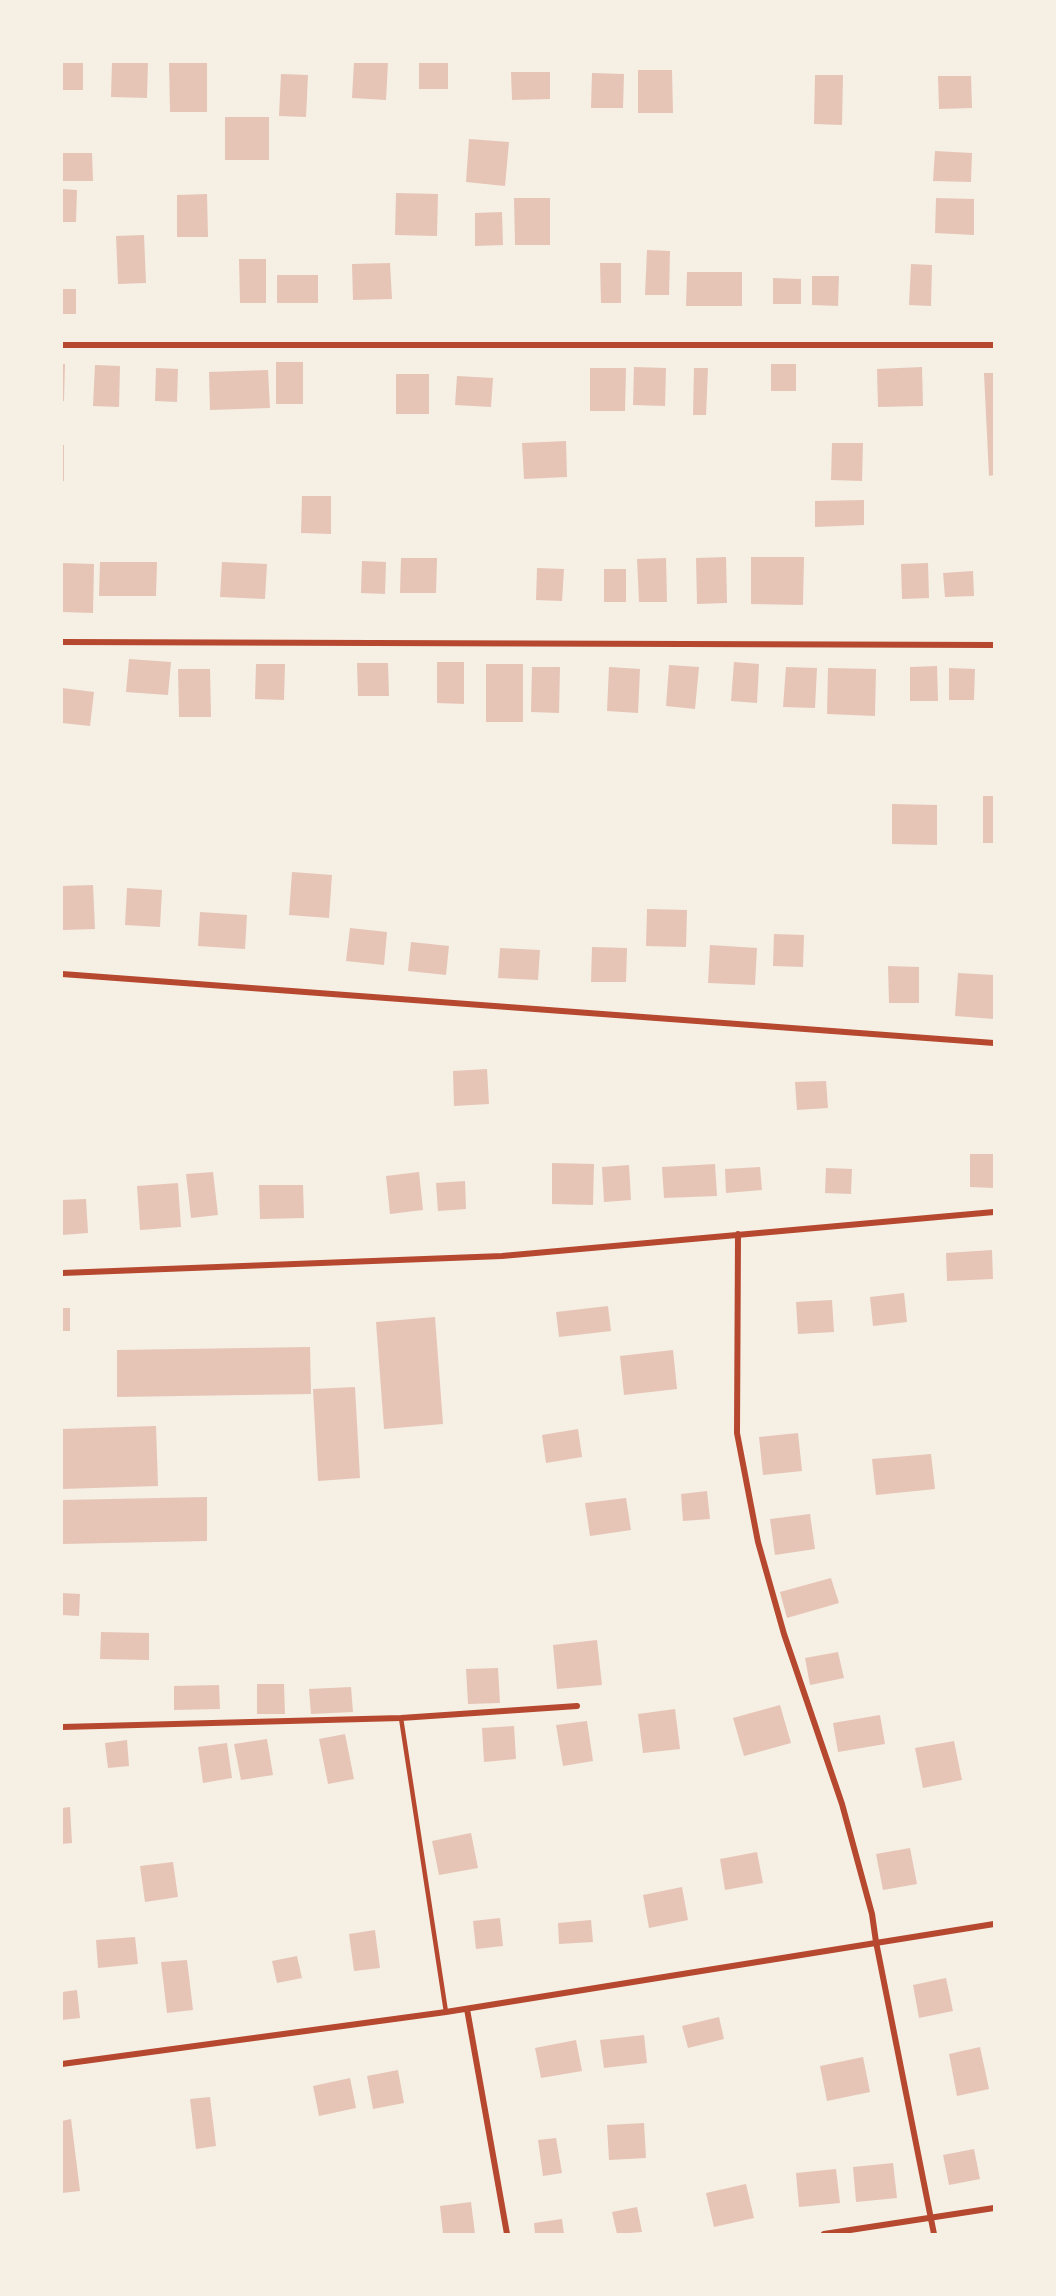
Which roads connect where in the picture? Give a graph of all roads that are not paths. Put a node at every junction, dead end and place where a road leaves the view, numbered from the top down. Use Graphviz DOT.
graph roads {
  1 [pos="62,345"];
  2 [pos="994,345"];
  3 [pos="62,642"];
  4 [pos="994,645"];
  5 [pos="62,974"];
  6 [pos="994,1043"];
  7 [pos="994,1212"];
  8 [pos="738,1234"];
  9 [pos="62,1273"];
  10 [pos="577,1706"];
  11 [pos="401,1718"];
  12 [pos="62,1727"];
  13 [pos="994,1924"];
  14 [pos="876,1942"];
  15 [pos="467,2009"];
  16 [pos="446,2012"];
  17 [pos="62,2064"];
  18 [pos="994,2208"];
  19 [pos="931,2218"];
  20 [pos="507,2235"];
  21 [pos="824,2235"];
  22 [pos="934,2235"];
  1 -- 2 [label="street"];
  3 -- 4 [label="street"];
  5 -- 6 [label="street"];
  7 -- 8 [label="street"];
  8 -- 9 [label="street"];
  8 -- 14 [label="street"];
  10 -- 11 [label="street"];
  11 -- 12 [label="street"];
  11 -- 16 [label="lane"];
  13 -- 14 [label="street"];
  14 -- 15 [label="street"];
  14 -- 19 [label="street"];
  15 -- 16 [label="street"];
  15 -- 20 [label="street"];
  16 -- 17 [label="street"];
  18 -- 19 [label="street"];
  19 -- 21 [label="street"];
  19 -- 22 [label="street"];
}
